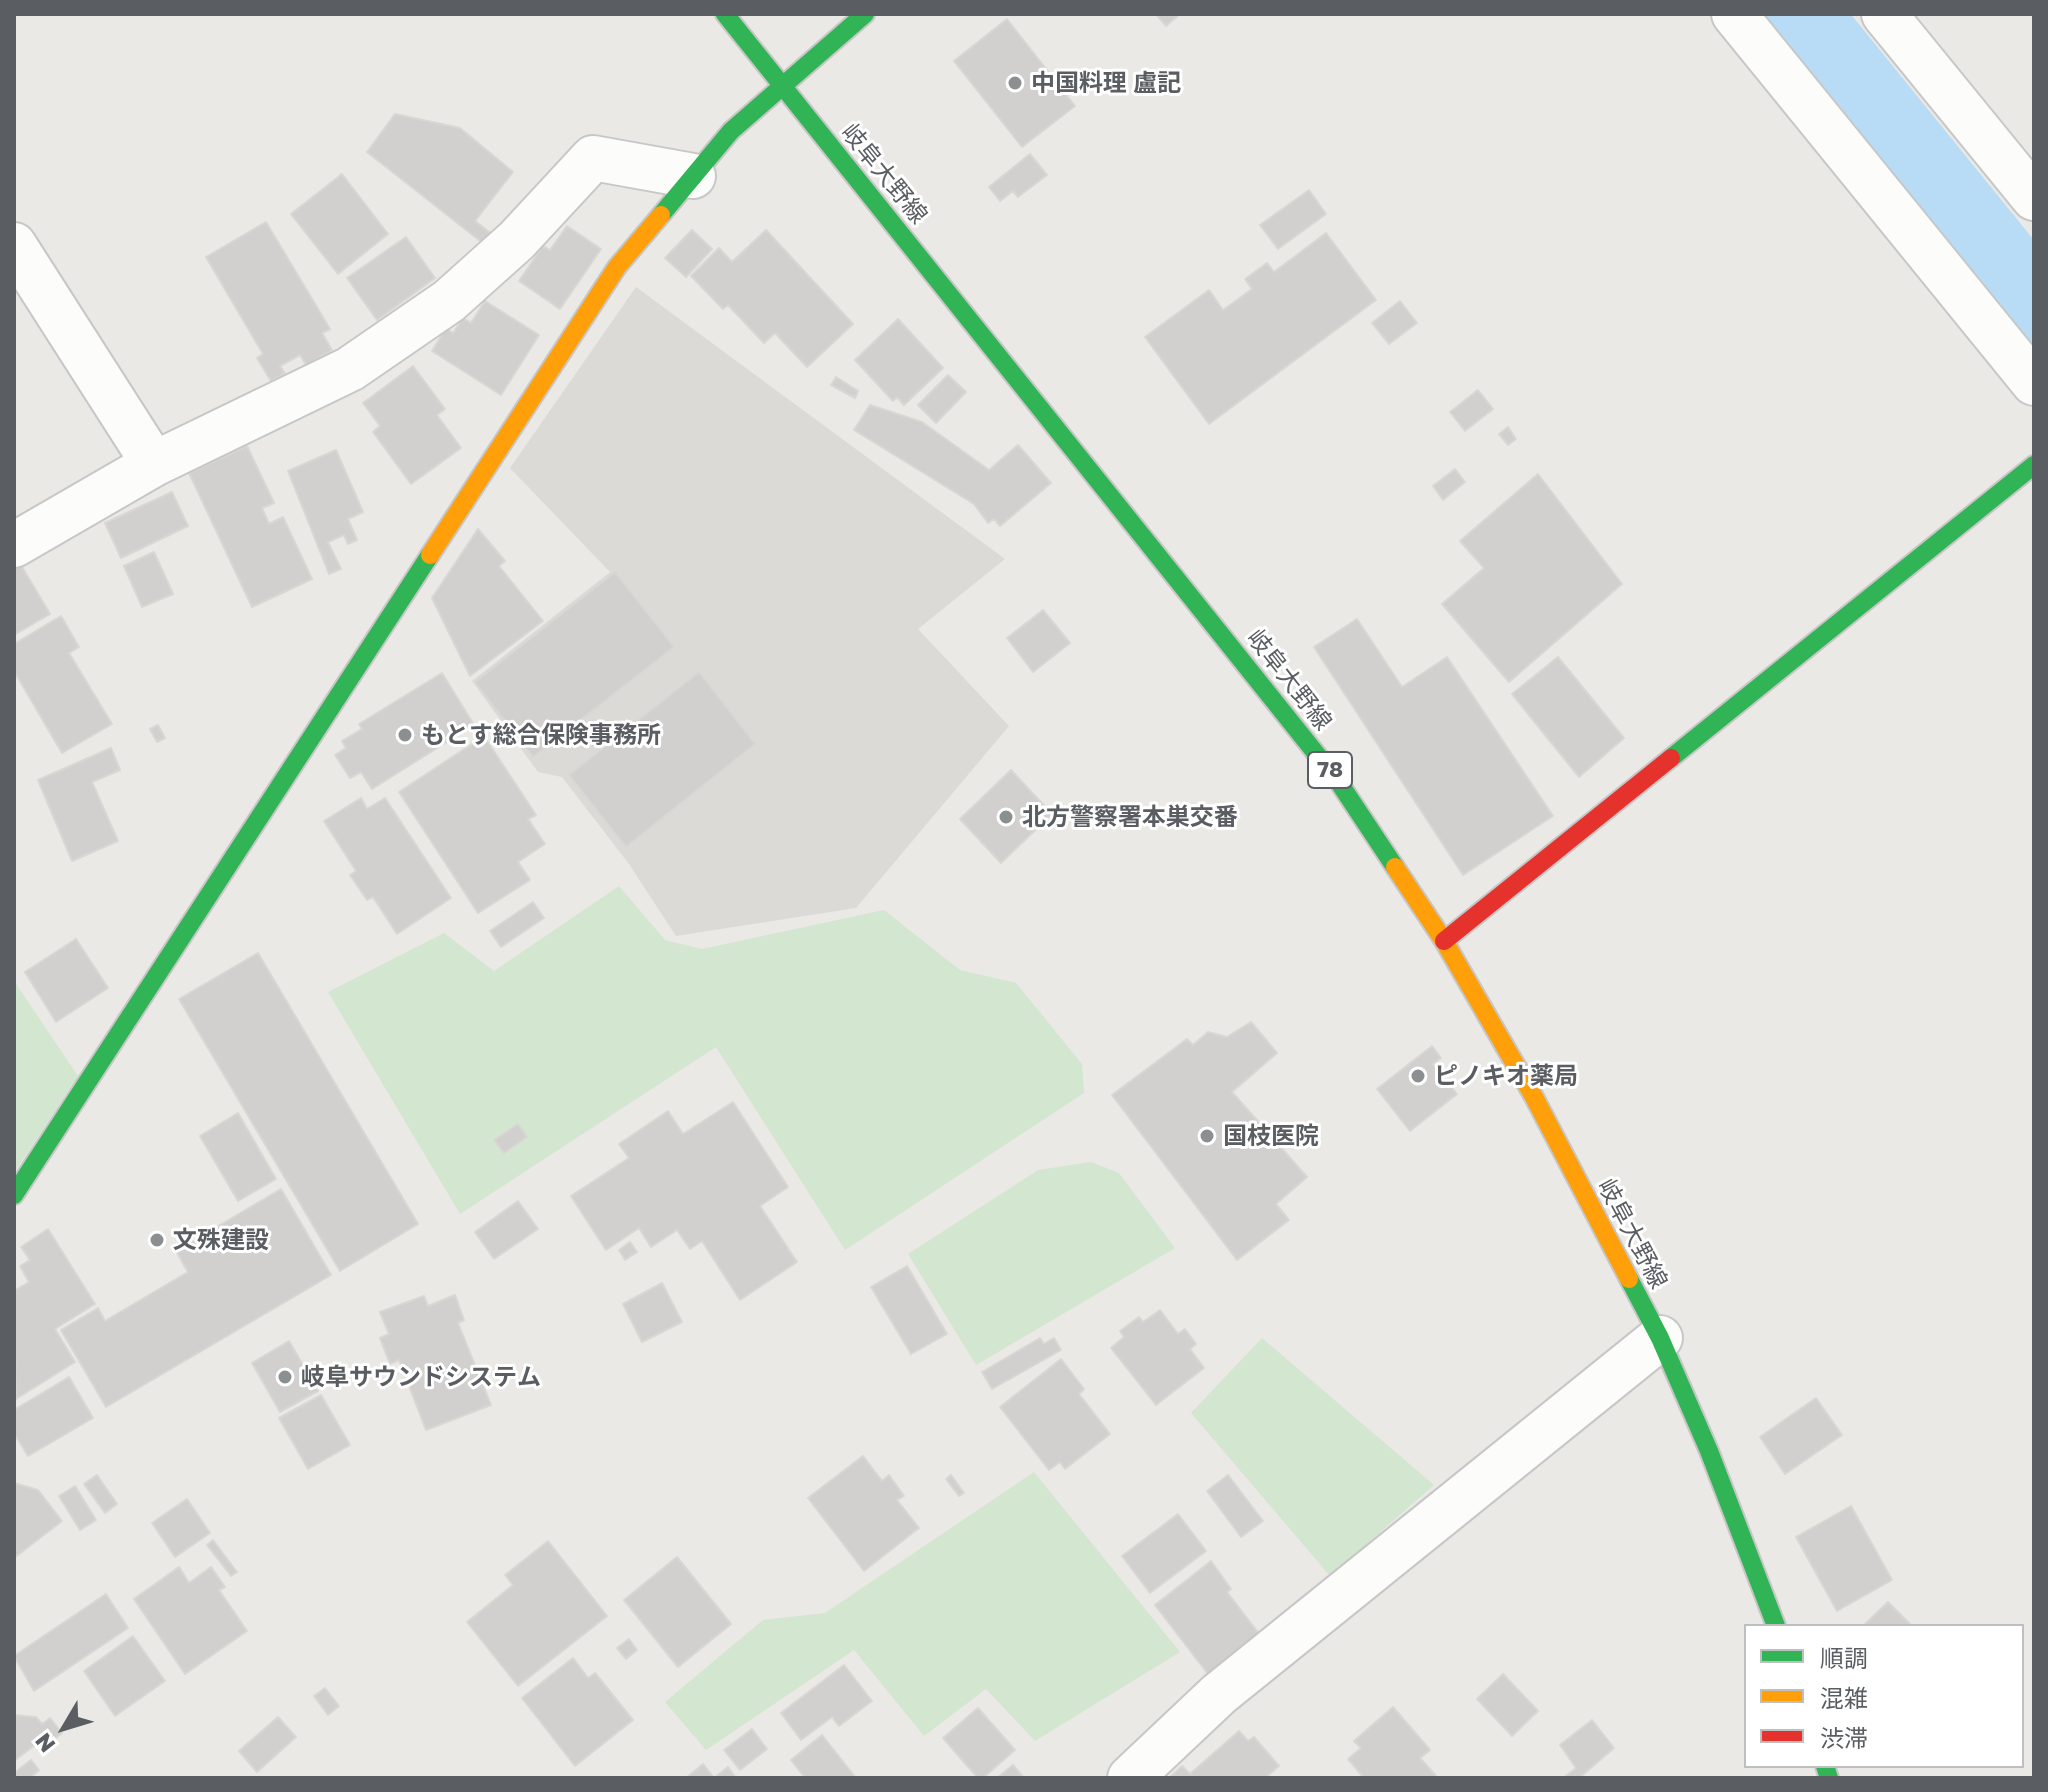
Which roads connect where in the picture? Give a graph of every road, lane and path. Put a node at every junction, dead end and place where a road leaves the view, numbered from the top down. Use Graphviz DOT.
graph roads {
  1 [pos="725,14"];
  2 [pos="865,14"];
  3 [pos="1734,14"];
  4 [pos="1884,14"];
  5 [pos="781,84"];
  6 [pos="693,176"];
  7 [pos="2034,198"];
  8 [pos="14,245"];
  9 [pos="2034,383"];
  10 [pos="154,464"];
  11 [pos="2034,465"];
  12 [pos="14,545"];
  13 [pos="1444,941"];
  14 [pos="14,1195"];
  15 [pos="1660,1338"];
  16 [pos="1775,1624"];
  17 [pos="1130,1778"];
  1 -- 5 [label="street, 岐阜大野線 / 78"];
  2 -- 5 [label="street"];
  3 -- 9 [label="street"];
  4 -- 7 [label="street"];
  5 -- 6 [label="street"];
  5 -- 13 [label="street, 岐阜大野線 / 78"];
  6 -- 10 [label="street"];
  6 -- 14 [label="street"];
  8 -- 10 [label="street"];
  10 -- 12 [label="street"];
  11 -- 13 [label="street"];
  13 -- 15 [label="street, 岐阜大野線 / 78"];
  15 -- 16 [label="street, 岐阜大野線 / 78"];
  15 -- 17 [label="street"];
}
